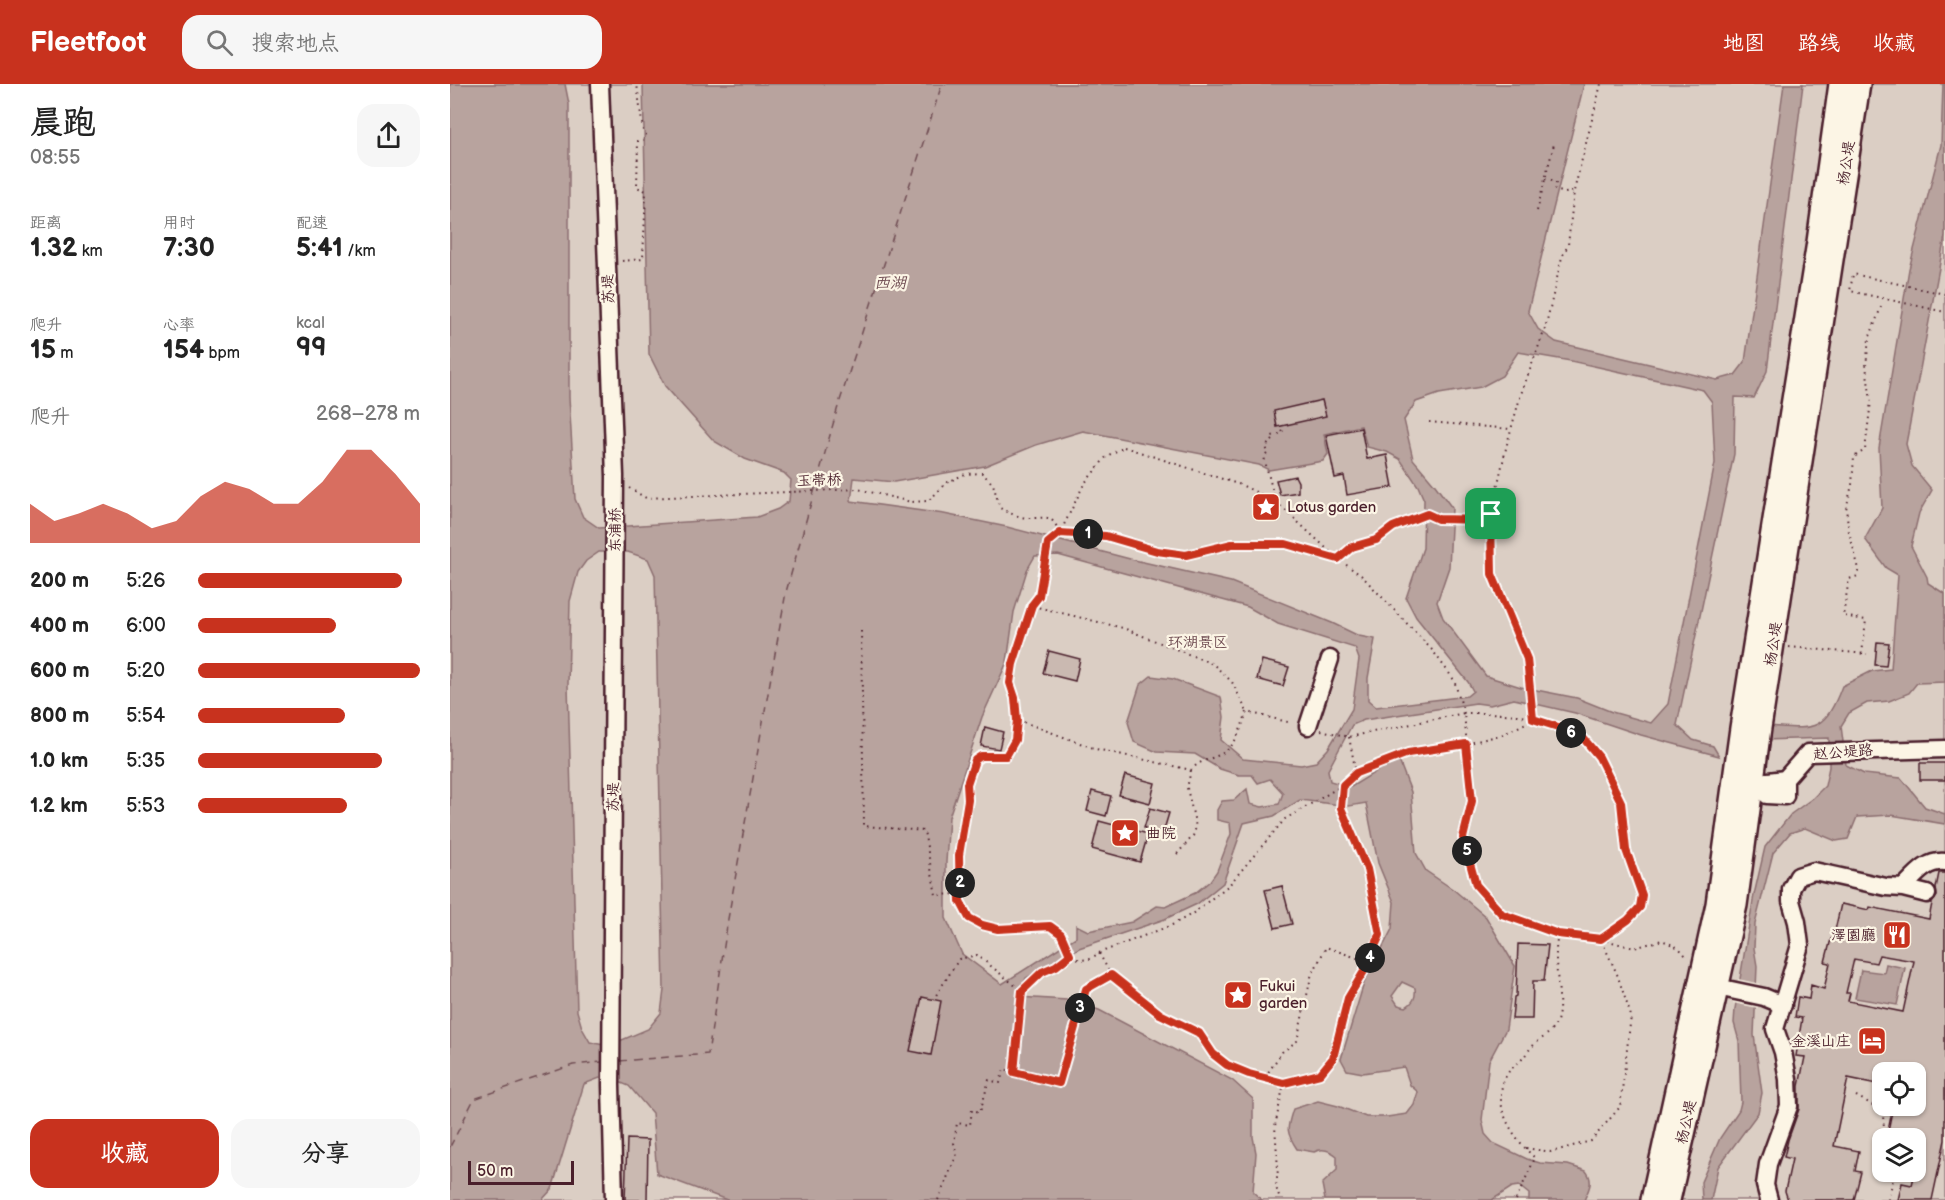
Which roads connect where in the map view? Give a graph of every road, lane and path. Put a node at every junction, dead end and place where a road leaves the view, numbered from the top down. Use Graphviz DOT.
graph roads {
  1 [pos="600,84"];
  2 [pos="637,84"];
  3 [pos="1601,84"];
  4 [pos="1840,84"];
  5 [pos="1858,84"];
  6 [pos="1554,144"];
  7 [pos="1545,179"];
  8 [pos="1574,190"];
  9 [pos="1537,211"];
  10 [pos="607,262"];
  11 [pos="1945,294"];
  12 [pos="1881,307"];
  13 [pos="1945,312"];
  14 [pos="1430,422"];
  15 [pos="1281,426"];
  16 [pos="1511,429"];
  17 [pos="615,476"];
  18 [pos="615,494"];
  19 [pos="1275,501"];
  20 [pos="1491,514"];
  21 [pos="1060,533"];
  22 [pos="1338,559"];
  23 [pos="615,566"];
  24 [pos="1032,605"];
  25 [pos="861,631"];
  26 [pos="1772,645"];
  27 [pos="1862,654"];
  28 [pos="1867,654"];
  29 [pos="1330,659"];
  30 [pos="1247,712"];
  31 [pos="1464,713"];
  32 [pos="1533,719"];
  33 [pos="1017,720"];
  34 [pos="1308,726"];
  35 [pos="1349,737"];
  36 [pos="1466,744"];
  37 [pos="1945,749"];
  38 [pos="1191,770"];
  39 [pos="1356,773"];
  40 [pos="1759,782"];
  41 [pos="1343,785"];
  42 [pos="1177,854"];
  43 [pos="1945,862"];
  44 [pos="1903,888"];
  45 [pos="960,894"];
  46 [pos="1927,894"];
  47 [pos="1558,934"];
  48 [pos="1601,939"];
  49 [pos="1099,953"];
  50 [pos="1070,955"];
  51 [pos="1368,962"];
  52 [pos="1703,969"];
  53 [pos="1111,975"];
  54 [pos="1726,989"];
  55 [pos="1022,991"];
  56 [pos="933,1000"];
  57 [pos="1783,1005"];
  58 [pos="1014,1072"];
  59 [pos="1264,1078"];
  60 [pos="1284,1083"];
  61 [pos="1856,1096"];
  62 [pos="1884,1128"];
  63 [pos="1525,1148"];
  64 [pos="1892,1182"];
  65 [pos="614,1200"];
  66 [pos="938,1200"];
  67 [pos="1280,1200"];
  68 [pos="1516,1200"];
  69 [pos="1652,1200"];
  70 [pos="1669,1200"];
  71 [pos="1769,1200"];
  72 [pos="1888,1200"];
  1 -- 10 [label="street, 苏堤"];
  2 -- 10 [label="path"];
  3 -- 8 [label="path"];
  4 -- 52 [label="main road, 杨公堤"];
  5 -- 26 [label="main road, 杨公堤"];
  6 -- 7 [label="path"];
  7 -- 8 [label="path"];
  7 -- 9 [label="path"];
  8 -- 16 [label="path"];
  10 -- 17 [label="street, 苏堤"];
  11 -- 13 [label="path"];
  12 -- 27 [label="path"];
  14 -- 16 [label="path"];
  15 -- 19 [label="path"];
  16 -- 20 [label="path"];
  17 -- 18 [label="street, 苏堤"];
  17 -- 21 [label="path, 玉带桥"];
  18 -- 23 [label="street, 东浦桥"];
  19 -- 21 [label="path"];
  19 -- 22 [label="path"];
  20 -- 22 [label="path"];
  20 -- 32 [label="path"];
  21 -- 22 [label="path"];
  21 -- 24 [label="path"];
  22 -- 31 [label="path"];
  23 -- 65 [label="street, 苏堤"];
  24 -- 30 [label="path"];
  24 -- 33 [label="path"];
  25 -- 45 [label="path"];
  26 -- 27 [label="path"];
  26 -- 40 [label="main road, 杨公堤"];
  27 -- 28 [label="path"];
  29 -- 34 [label="street"];
  30 -- 34 [label="path"];
  30 -- 38 [label="path"];
  31 -- 32 [label="path"];
  31 -- 35 [label="path"];
  31 -- 36 [label="path"];
  32 -- 36 [label="path"];
  32 -- 48 [label="path"];
  33 -- 38 [label="path"];
  33 -- 45 [label="path"];
  34 -- 35 [label="path"];
  35 -- 39 [label="path"];
  36 -- 39 [label="path"];
  36 -- 47 [label="path"];
  37 -- 40 [label="street, 赵公堤路"];
  38 -- 42 [label="path"];
  39 -- 41 [label="path"];
  40 -- 54 [label="main road, 杨公堤"];
  41 -- 49 [label="path"];
  41 -- 51 [label="path"];
  43 -- 44 [label="street"];
  44 -- 46 [label="street"];
  44 -- 57 [label="street"];
  45 -- 50 [label="path"];
  47 -- 48 [label="path"];
  47 -- 63 [label="path"];
  48 -- 52 [label="path"];
  48 -- 63 [label="path"];
  49 -- 50 [label="path"];
  49 -- 53 [label="path"];
  50 -- 55 [label="path"];
  51 -- 59 [label="path"];
  51 -- 60 [label="path"];
  52 -- 69 [label="main road, 杨公堤"];
  53 -- 58 [label="path"];
  53 -- 59 [label="path"];
  54 -- 57 [label="street"];
  54 -- 70 [label="main road, 杨公堤"];
  55 -- 56 [label="path"];
  55 -- 58 [label="path"];
  57 -- 71 [label="street"];
  58 -- 66 [label="path"];
  59 -- 60 [label="path"];
  60 -- 67 [label="path"];
  61 -- 62 [label="path"];
  63 -- 68 [label="path"];
  64 -- 72 [label="path"];
}
